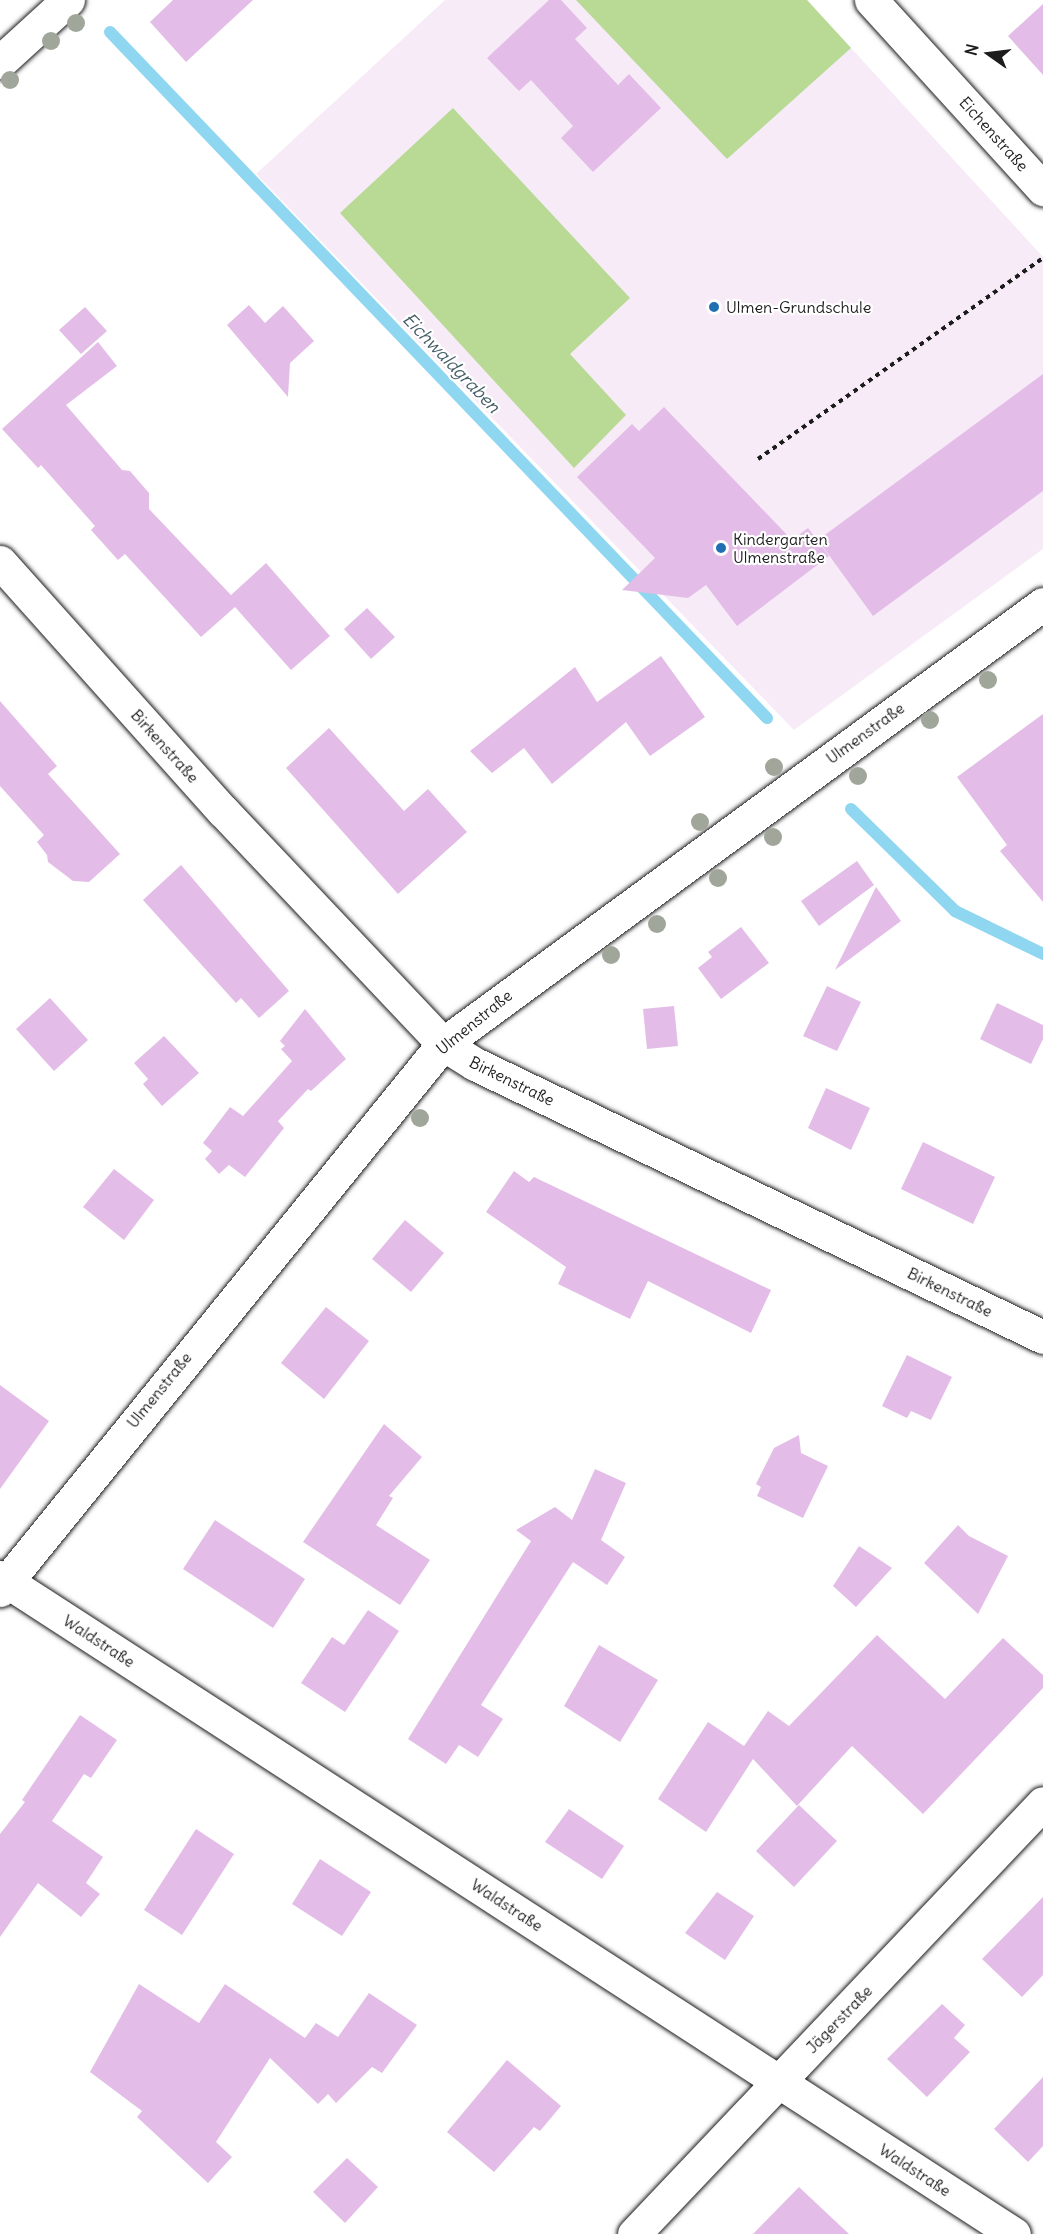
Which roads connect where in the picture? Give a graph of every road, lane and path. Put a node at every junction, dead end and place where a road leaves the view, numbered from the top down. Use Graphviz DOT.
graph roads {
  1 [pos="68,0"];
  2 [pos="872,0"];
  3 [pos="0,62"];
  4 [pos="1043,189"];
  5 [pos="1043,258"];
  6 [pos="758,459"];
  7 [pos="0,562"];
  8 [pos="1043,604"];
  9 [pos="443,1044"];
  10 [pos="1043,1337"];
  11 [pos="2,1583"];
  12 [pos="1043,1803"];
  13 [pos="778,2081"];
  14 [pos="634,2234"];
  15 [pos="1014,2234"];
  1 -- 3 [label="street"];
  2 -- 4 [label="street, Eichenstraße"];
  5 -- 6 [label="path"];
  7 -- 9 [label="street, Birkenstraße"];
  8 -- 9 [label="street, Ulmenstraße"];
  9 -- 10 [label="street, Birkenstraße"];
  9 -- 11 [label="street, Ulmenstraße"];
  11 -- 13 [label="street, Waldstraße"];
  12 -- 13 [label="street, Jägerstraße"];
  13 -- 14 [label="street, Jägerstraße"];
  13 -- 15 [label="street, Waldstraße"];
}
